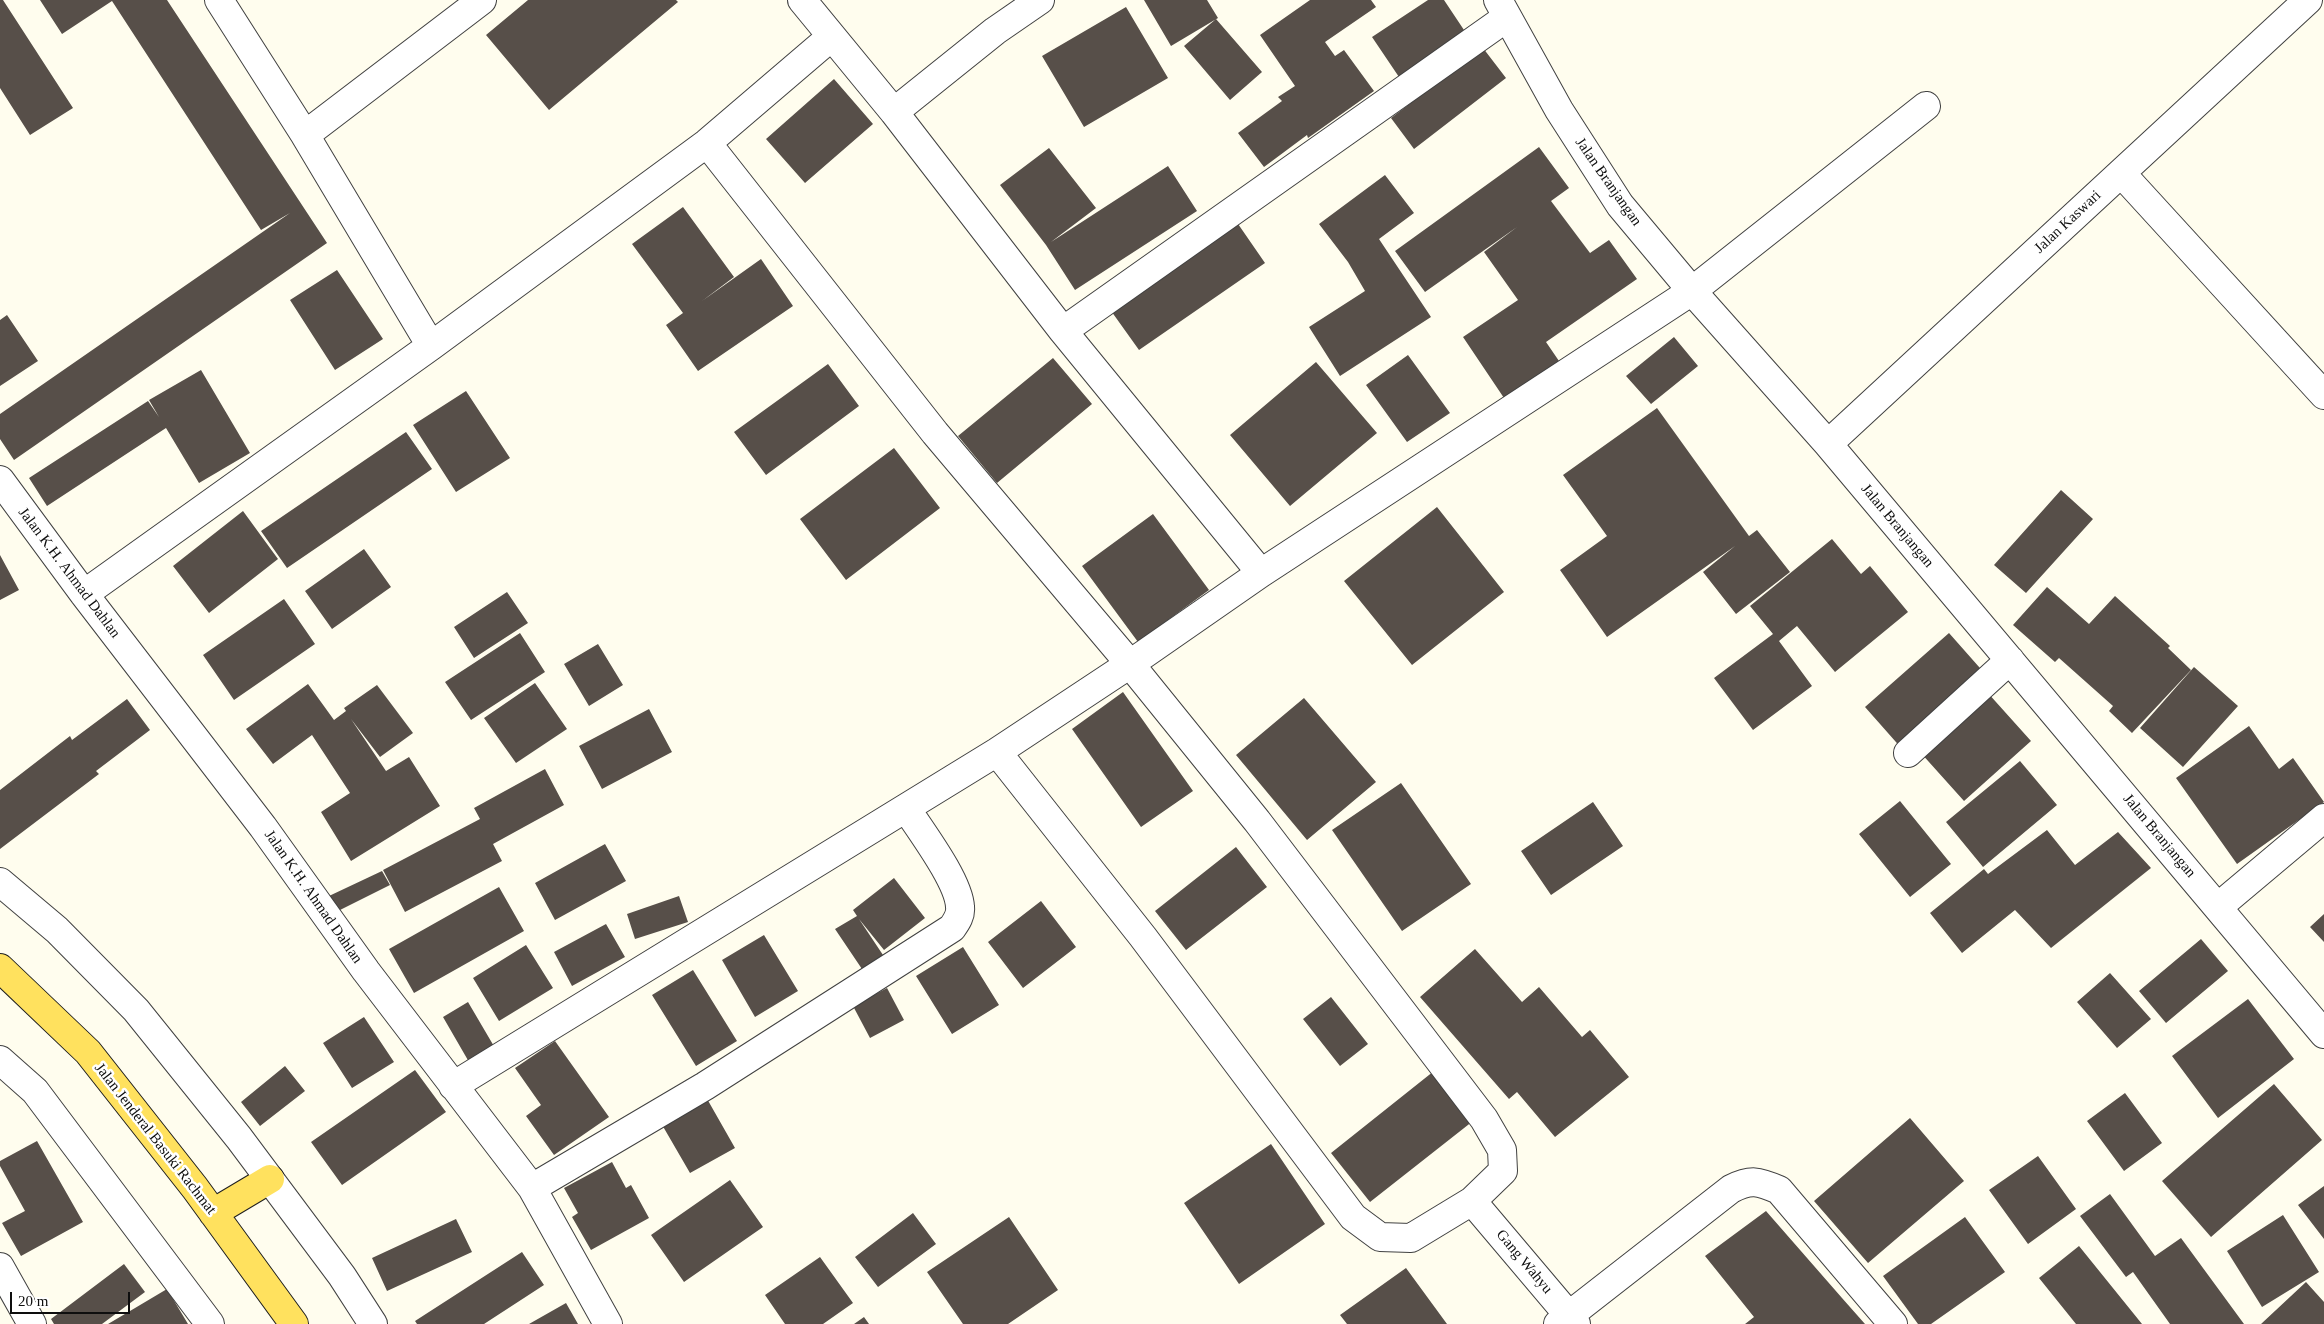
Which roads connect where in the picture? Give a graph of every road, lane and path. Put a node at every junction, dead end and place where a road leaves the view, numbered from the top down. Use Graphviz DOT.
graph roads {
  1 [pos="219,0"];
  2 [pos="482,0"];
  3 [pos="802,0"];
  4 [pos="1040,0"];
  5 [pos="2308,0"];
  6 [pos="1502,9"];
  7 [pos="831,38"];
  8 [pos="1926,106"];
  9 [pos="894,112"];
  10 [pos="305,135"];
  11 [pos="707,143"];
  12 [pos="2121,173"];
  13 [pos="1692,292"];
  14 [pos="1062,331"];
  15 [pos="432,346"];
  16 [pos="2324,395"];
  17 [pos="1828,444"];
  18 [pos="0,480"];
  19 [pos="1261,573"];
  20 [pos="84,594"];
  21 [pos="2010,660"];
  22 [pos="1130,664"];
  23 [pos="997,752"];
  24 [pos="1908,753"];
  25 [pos="906,808"];
  26 [pos="2324,818"];
  27 [pos="0,882"];
  28 [pos="2218,907"];
  29 [pos="0,968"];
  30 [pos="2324,1034"];
  31 [pos="0,1060"];
  32 [pos="453,1086"];
  33 [pos="270,1179"];
  34 [pos="532,1188"];
  35 [pos="1472,1201"];
  36 [pos="213,1213"];
  37 [pos="0,1267"];
  38 [pos="1568,1321"];
  39 [pos="32,1324"];
  40 [pos="210,1324"];
  41 [pos="294,1324"];
  42 [pos="373,1324"];
  43 [pos="608,1324"];
  44 [pos="1892,1324"];
  1 -- 10 [label="street"];
  2 -- 10 [label="street"];
  3 -- 7 [label="street"];
  4 -- 9 [label="street"];
  5 -- 12 [label="street, Jalan Kaswari"];
  6 -- 13 [label="street, Jalan Branjangan"];
  6 -- 14 [label="street"];
  7 -- 9 [label="street"];
  7 -- 11 [label="street"];
  8 -- 13 [label="street"];
  9 -- 14 [label="street"];
  10 -- 15 [label="street"];
  11 -- 15 [label="street"];
  11 -- 22 [label="street"];
  12 -- 16 [label="street"];
  12 -- 17 [label="street, Jalan Kaswari"];
  13 -- 17 [label="street, Jalan Branjangan"];
  13 -- 19 [label="street"];
  14 -- 19 [label="street"];
  15 -- 20 [label="street"];
  17 -- 21 [label="street, Jalan Branjangan"];
  18 -- 20 [label="street, Jalan K.H. Ahmad Dahlan"];
  19 -- 22 [label="street"];
  20 -- 32 [label="street, Jalan K.H. Ahmad Dahlan"];
  21 -- 24 [label="street"];
  21 -- 28 [label="street, Jalan Branjangan"];
  22 -- 23 [label="street"];
  22 -- 35 [label="street"];
  23 -- 25 [label="street"];
  23 -- 35 [label="street"];
  25 -- 32 [label="street"];
  25 -- 34 [label="street"];
  26 -- 28 [label="street"];
  27 -- 33 [label="street"];
  28 -- 30 [label="street, Jalan Branjangan"];
  29 -- 36 [label="main road, Jalan Jenderal Basuki Rachmat"];
  31 -- 40 [label="street"];
  32 -- 34 [label="street, Jalan K.H. Ahmad Dahlan"];
  33 -- 36 [label="main road"];
  33 -- 42 [label="street"];
  34 -- 43 [label="street, Jalan K.H. Ahmad Dahlan"];
  35 -- 38 [label="street, Gang Wahyu"];
  36 -- 41 [label="main road, Jalan Jenderal Basuki Rachmat"];
  37 -- 39 [label="street"];
  38 -- 44 [label="street"];
}
